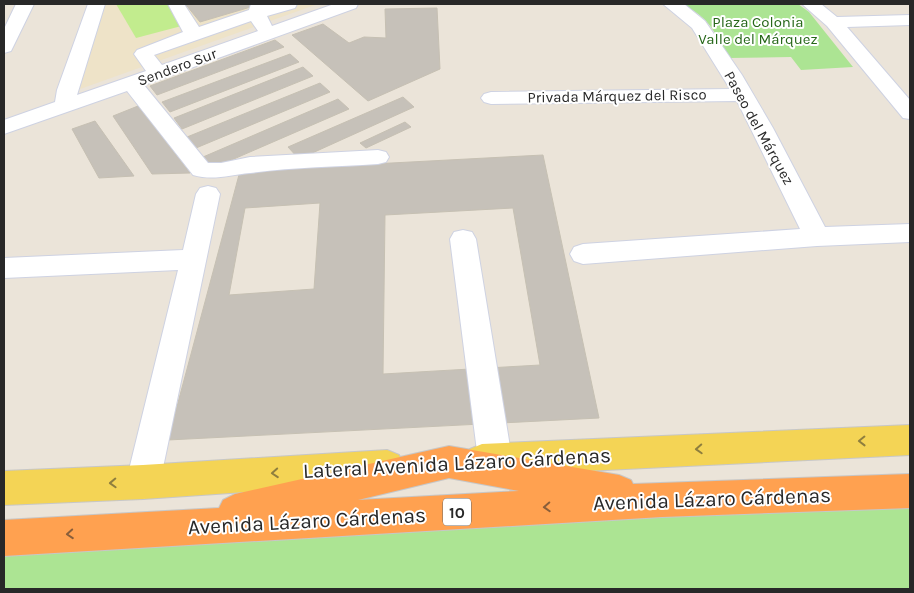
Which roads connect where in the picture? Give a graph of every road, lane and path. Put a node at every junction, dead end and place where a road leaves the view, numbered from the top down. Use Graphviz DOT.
graph roads {
  1 [pos="25,4"];
  2 [pos="96,4"];
  3 [pos="176,4"];
  4 [pos="288,4"];
  5 [pos="350,4"];
  6 [pos="672,4"];
  7 [pos="811,4"];
  8 [pos="258,9"];
  9 [pos="315,9"];
  10 [pos="910,20"];
  11 [pos="833,22"];
  12 [pos="271,32"];
  13 [pos="194,35"];
  14 [pos="4,47"];
  15 [pos="158,74"];
  16 [pos="131,83"];
  17 [pos="743,95"];
  18 [pos="491,98"];
  19 [pos="65,106"];
  20 [pos="909,109"];
  21 [pos="4,127"];
  22 [pos="378,157"];
  23 [pos="208,194"];
  24 [pos="903,233"];
  25 [pos="817,237"];
  26 [pos="464,239"];
  27 [pos="584,254"];
  28 [pos="910,255"];
  29 [pos="193,259"];
  30 [pos="4,268"];
  31 [pos="910,440"];
  32 [pos="495,460"];
  33 [pos="449,462"];
  34 [pos="143,482"];
  35 [pos="4,488"];
  36 [pos="910,491"];
  37 [pos="662,500"];
  38 [pos="164,529"];
  39 [pos="4,538"];
  1 -- 14 [label="street"];
  2 -- 19 [label="street"];
  3 -- 13 [label="street"];
  4 -- 8 [label="street"];
  5 -- 9 [label="street, Sendero Sur"];
  6 -- 17 [label="street, Paseo del Márquez"];
  7 -- 11 [label="street"];
  8 -- 12 [label="street"];
  8 -- 13 [label="street"];
  9 -- 12 [label="street, Sendero Sur"];
  10 -- 11 [label="street"];
  11 -- 20 [label="street"];
  12 -- 15 [label="street, Sendero Sur"];
  13 -- 15 [label="street"];
  15 -- 16 [label="street, Sendero Sur"];
  16 -- 19 [label="street, Sendero Sur"];
  16 -- 22 [label="street"];
  17 -- 18 [label="street, Privada Márquez del Risco"];
  17 -- 25 [label="street, Paseo del Márquez"];
  19 -- 21 [label="street, Sendero Sur"];
  23 -- 29 [label="street"];
  24 -- 25 [label="street"];
  24 -- 28 [label="street"];
  25 -- 27 [label="street"];
  26 -- 32 [label="street"];
  29 -- 30 [label="street"];
  29 -- 34 [label="street"];
  31 -- 32 [label="main road, Lateral Avenida Lázaro Cárdenas, one-way"];
  32 -- 33 [label="main road, Lateral Avenida Lázaro Cárdenas"];
  33 -- 34 [label="main road, Lateral Avenida Lázaro Cárdenas, one-way"];
  33 -- 37 [label="highway"];
  33 -- 38 [label="highway"];
  34 -- 35 [label="main road, Lateral Avenida Lázaro Cárdenas, one-way"];
  36 -- 37 [label="highway, Avenida Lázaro Cárdenas / 10"];
  37 -- 38 [label="highway, Avenida Lázaro Cárdenas / 10, one-way"];
  38 -- 39 [label="highway, Avenida Lázaro Cárdenas / 10, one-way"];
}
